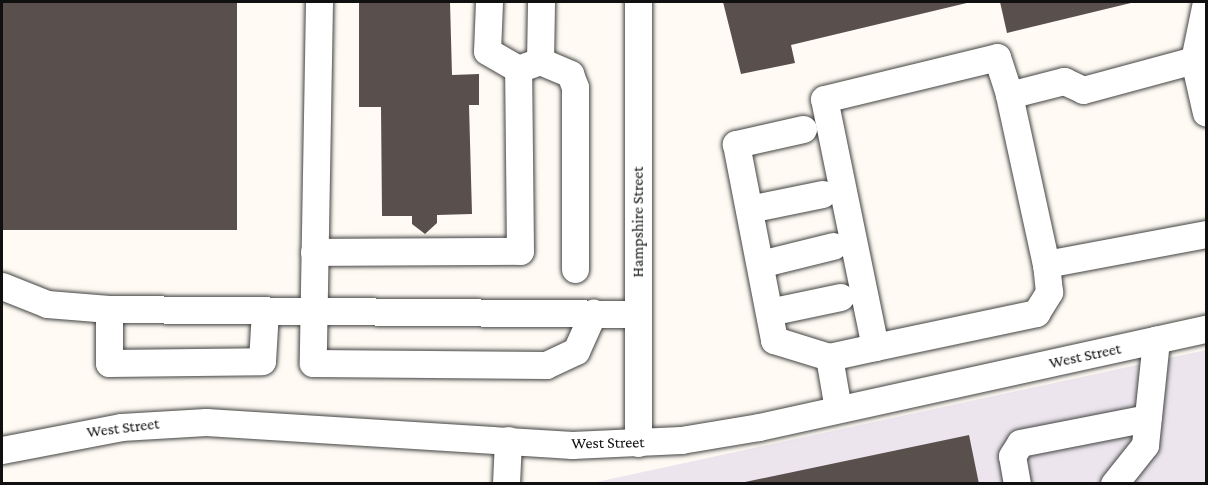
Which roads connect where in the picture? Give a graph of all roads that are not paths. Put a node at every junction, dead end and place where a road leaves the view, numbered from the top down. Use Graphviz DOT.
graph roads {
  1 [pos="319,2"];
  2 [pos="489,2"];
  3 [pos="541,2"];
  4 [pos="638,2"];
  5 [pos="1206,2"];
  6 [pos="1194,60"];
  7 [pos="529,65"];
  8 [pos="1009,95"];
  9 [pos="1206,114"];
  10 [pos="803,129"];
  11 [pos="822,194"];
  12 [pos="749,209"];
  13 [pos="1206,234"];
  14 [pos="833,246"];
  15 [pos="314,252"];
  16 [pos="760,264"];
  17 [pos="1046,264"];
  18 [pos="574,269"];
  19 [pos="2,286"];
  20 [pos="840,297"];
  21 [pos="109,309"];
  22 [pos="313,309"];
  23 [pos="265,310"];
  24 [pos="769,312"];
  25 [pos="593,313"];
  26 [pos="638,314"];
  27 [pos="1206,329"];
  28 [pos="1156,340"];
  29 [pos="876,347"];
  30 [pos="829,357"];
  31 [pos="838,409"];
  32 [pos="1148,418"];
  33 [pos="508,440"];
  34 [pos="638,443"];
  35 [pos="2,450"];
  36 [pos="506,483"];
  37 [pos="1017,483"];
  38 [pos="1114,483"];
  1 -- 15 [label="street"];
  2 -- 7 [label="street"];
  3 -- 7 [label="street"];
  4 -- 26 [label="street, Hampshire Street"];
  5 -- 6 [label="street"];
  6 -- 8 [label="street"];
  6 -- 9 [label="street"];
  7 -- 15 [label="street"];
  7 -- 18 [label="street"];
  8 -- 17 [label="street"];
  8 -- 29 [label="street"];
  10 -- 12 [label="street"];
  11 -- 12 [label="street"];
  12 -- 16 [label="street"];
  13 -- 17 [label="street"];
  14 -- 16 [label="street"];
  15 -- 22 [label="street"];
  16 -- 24 [label="street"];
  17 -- 29 [label="street"];
  19 -- 21 [label="street"];
  20 -- 24 [label="street"];
  21 -- 23 [label="street"];
  21 -- 23 [label="street"];
  22 -- 23 [label="street"];
  22 -- 25 [label="street"];
  22 -- 25 [label="street"];
  24 -- 30 [label="street"];
  25 -- 26 [label="street"];
  26 -- 34 [label="street, Hampshire Street"];
  27 -- 28 [label="street, West Street"];
  28 -- 31 [label="street, West Street"];
  28 -- 32 [label="street"];
  29 -- 30 [label="street"];
  30 -- 31 [label="street"];
  31 -- 34 [label="street, West Street"];
  32 -- 37 [label="street"];
  32 -- 38 [label="street"];
  33 -- 34 [label="street, West Street"];
  33 -- 35 [label="street, West Street"];
  33 -- 36 [label="street"];
}
